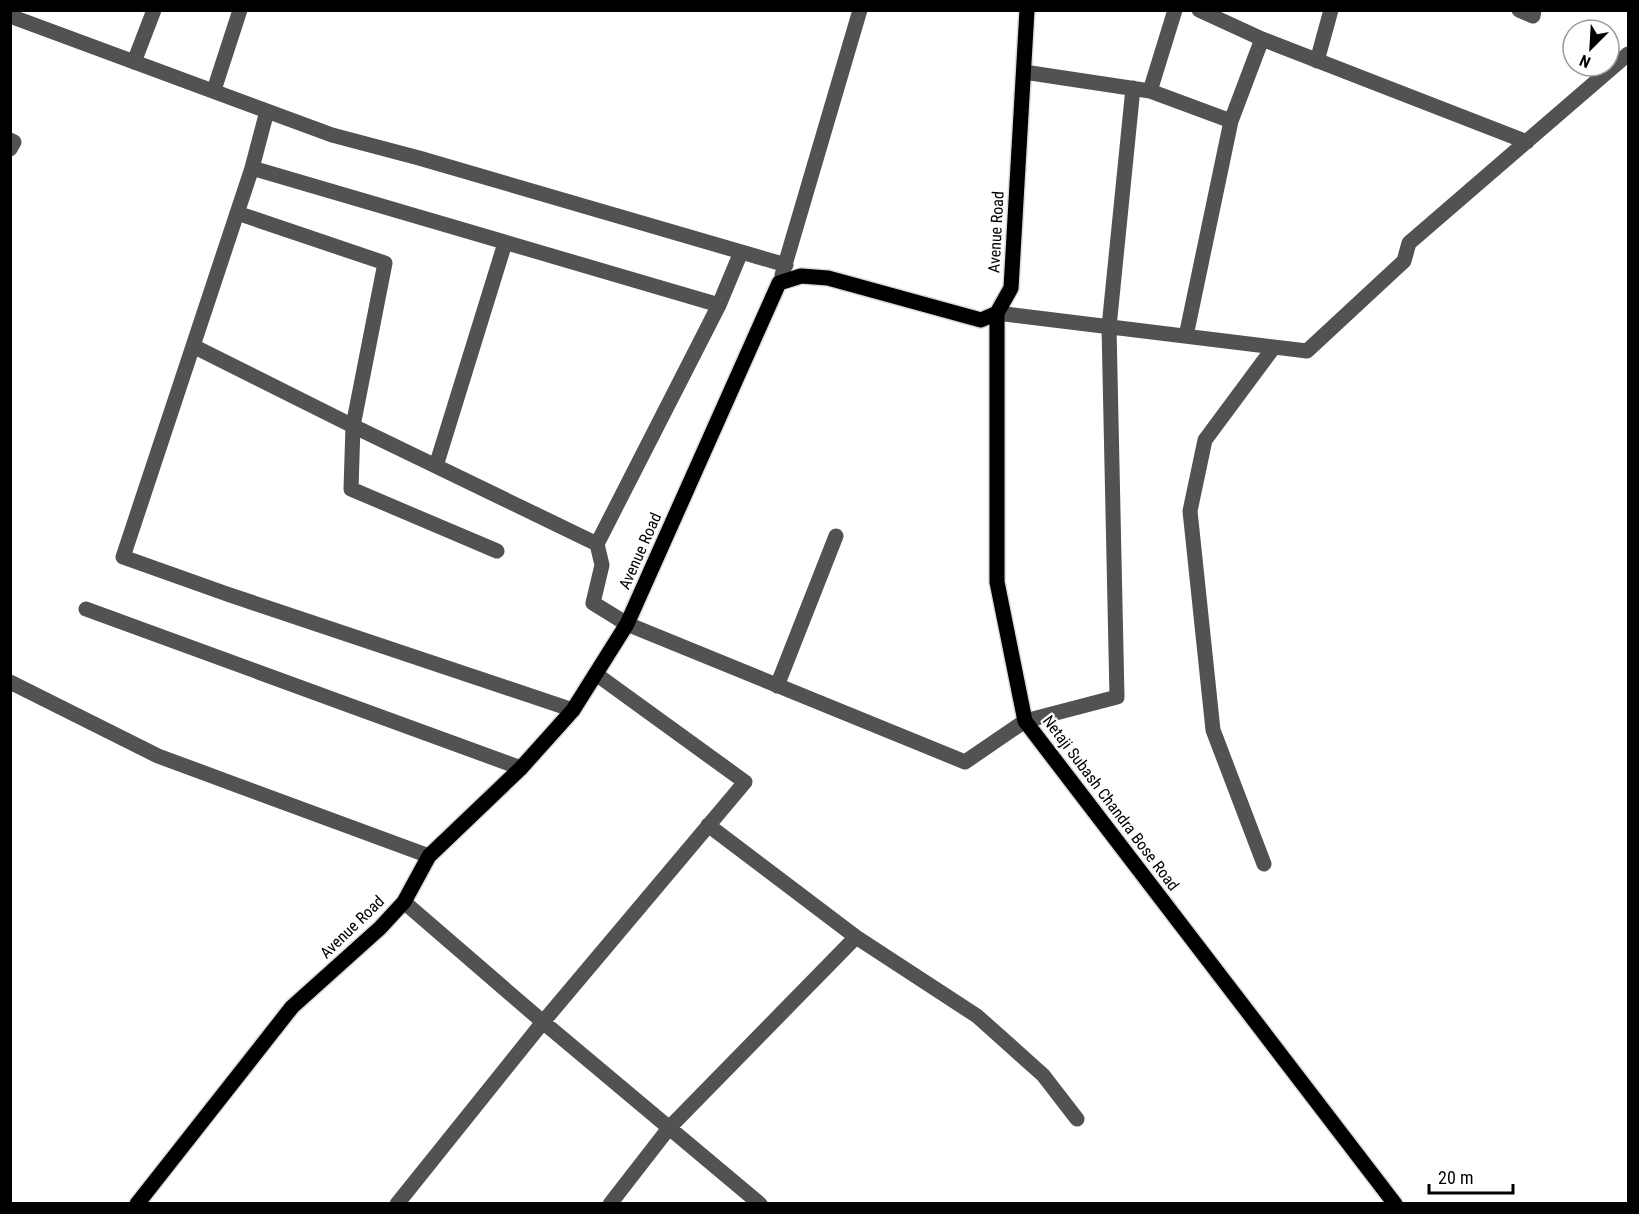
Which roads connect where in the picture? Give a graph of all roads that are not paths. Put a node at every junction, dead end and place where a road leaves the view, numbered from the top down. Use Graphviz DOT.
graph roads {
  1 [pos="154,10"];
  2 [pos="240,10"];
  3 [pos="860,10"];
  4 [pos="1027,10"];
  5 [pos="1175,10"];
  6 [pos="1199,10"];
  7 [pos="1331,10"];
  8 [pos="1519,10"];
  9 [pos="1534,10"];
  10 [pos="10,16"];
  11 [pos="1262,39"];
  12 [pos="1629,54"];
  13 [pos="1317,61"];
  14 [pos="134,62"];
  15 [pos="1024,72"];
  16 [pos="1133,88"];
  17 [pos="214,90"];
  18 [pos="1150,90"];
  19 [pos="267,111"];
  20 [pos="1231,121"];
  21 [pos="10,140"];
  22 [pos="1527,142"];
  23 [pos="10,149"];
  24 [pos="252,168"];
  25 [pos="237,213"];
  26 [pos="506,243"];
  27 [pos="741,252"];
  28 [pos="786,265"];
  29 [pos="779,283"];
  30 [pos="718,305"];
  31 [pos="997,313"];
  32 [pos="1109,327"];
  33 [pos="1185,336"];
  34 [pos="193,346"];
  35 [pos="1274,347"];
  36 [pos="352,426"];
  37 [pos="436,466"];
  38 [pos="836,536"];
  39 [pos="597,544"];
  40 [pos="497,551"];
  41 [pos="86,609"];
  42 [pos="627,624"];
  43 [pos="596,674"];
  44 [pos="10,682"];
  45 [pos="777,686"];
  46 [pos="573,710"];
  47 [pos="1025,721"];
  48 [pos="521,768"];
  49 [pos="708,825"];
  50 [pos="429,856"];
  51 [pos="1264,864"];
  52 [pos="404,902"];
  53 [pos="856,937"];
  54 [pos="543,1022"];
  55 [pos="1077,1119"];
  56 [pos="669,1128"];
  57 [pos="137,1203"];
  58 [pos="397,1203"];
  59 [pos="610,1203"];
  60 [pos="760,1203"];
  61 [pos="1395,1203"];
  1 -- 14 [label="street"];
  2 -- 17 [label="street"];
  3 -- 28 [label="street"];
  4 -- 15 [label="main road, Avenue Road"];
  5 -- 18 [label="street"];
  6 -- 11 [label="street"];
  7 -- 13 [label="street"];
  8 -- 9 [label="street"];
  10 -- 14 [label="street"];
  11 -- 13 [label="street"];
  11 -- 20 [label="street"];
  12 -- 22 [label="street"];
  13 -- 22 [label="street"];
  14 -- 17 [label="street"];
  15 -- 16 [label="street"];
  15 -- 31 [label="main road, Avenue Road"];
  16 -- 18 [label="street"];
  16 -- 32 [label="street"];
  17 -- 19 [label="street"];
  18 -- 20 [label="street"];
  19 -- 24 [label="street"];
  19 -- 27 [label="street"];
  20 -- 33 [label="street"];
  21 -- 23 [label="street"];
  22 -- 35 [label="street"];
  24 -- 25 [label="street"];
  24 -- 26 [label="street"];
  25 -- 34 [label="street"];
  25 -- 36 [label="street"];
  26 -- 30 [label="street"];
  26 -- 37 [label="street"];
  27 -- 28 [label="street"];
  27 -- 30 [label="street"];
  28 -- 29 [label="street"];
  29 -- 31 [label="main road"];
  29 -- 42 [label="main road, Avenue Road"];
  30 -- 39 [label="street"];
  31 -- 32 [label="street"];
  31 -- 47 [label="main road, Netaji Subash Chandra Bose Road"];
  32 -- 33 [label="street"];
  32 -- 47 [label="street"];
  33 -- 35 [label="street"];
  34 -- 36 [label="street"];
  34 -- 46 [label="street"];
  35 -- 51 [label="street"];
  36 -- 37 [label="street"];
  36 -- 40 [label="street"];
  37 -- 39 [label="street"];
  38 -- 45 [label="street"];
  39 -- 42 [label="street"];
  41 -- 48 [label="street"];
  42 -- 43 [label="main road, Avenue Road"];
  42 -- 45 [label="street"];
  43 -- 46 [label="main road, Avenue Road"];
  43 -- 49 [label="street"];
  44 -- 50 [label="street"];
  45 -- 47 [label="street"];
  46 -- 48 [label="main road, Avenue Road"];
  47 -- 61 [label="main road, Netaji Subash Chandra Bose Road"];
  48 -- 50 [label="main road, Avenue Road"];
  49 -- 53 [label="street"];
  49 -- 54 [label="street"];
  50 -- 52 [label="main road, Avenue Road"];
  52 -- 54 [label="street"];
  52 -- 57 [label="main road, Avenue Road"];
  53 -- 55 [label="street"];
  53 -- 56 [label="street"];
  54 -- 56 [label="street"];
  54 -- 58 [label="street"];
  56 -- 59 [label="street"];
  56 -- 60 [label="street"];
}
